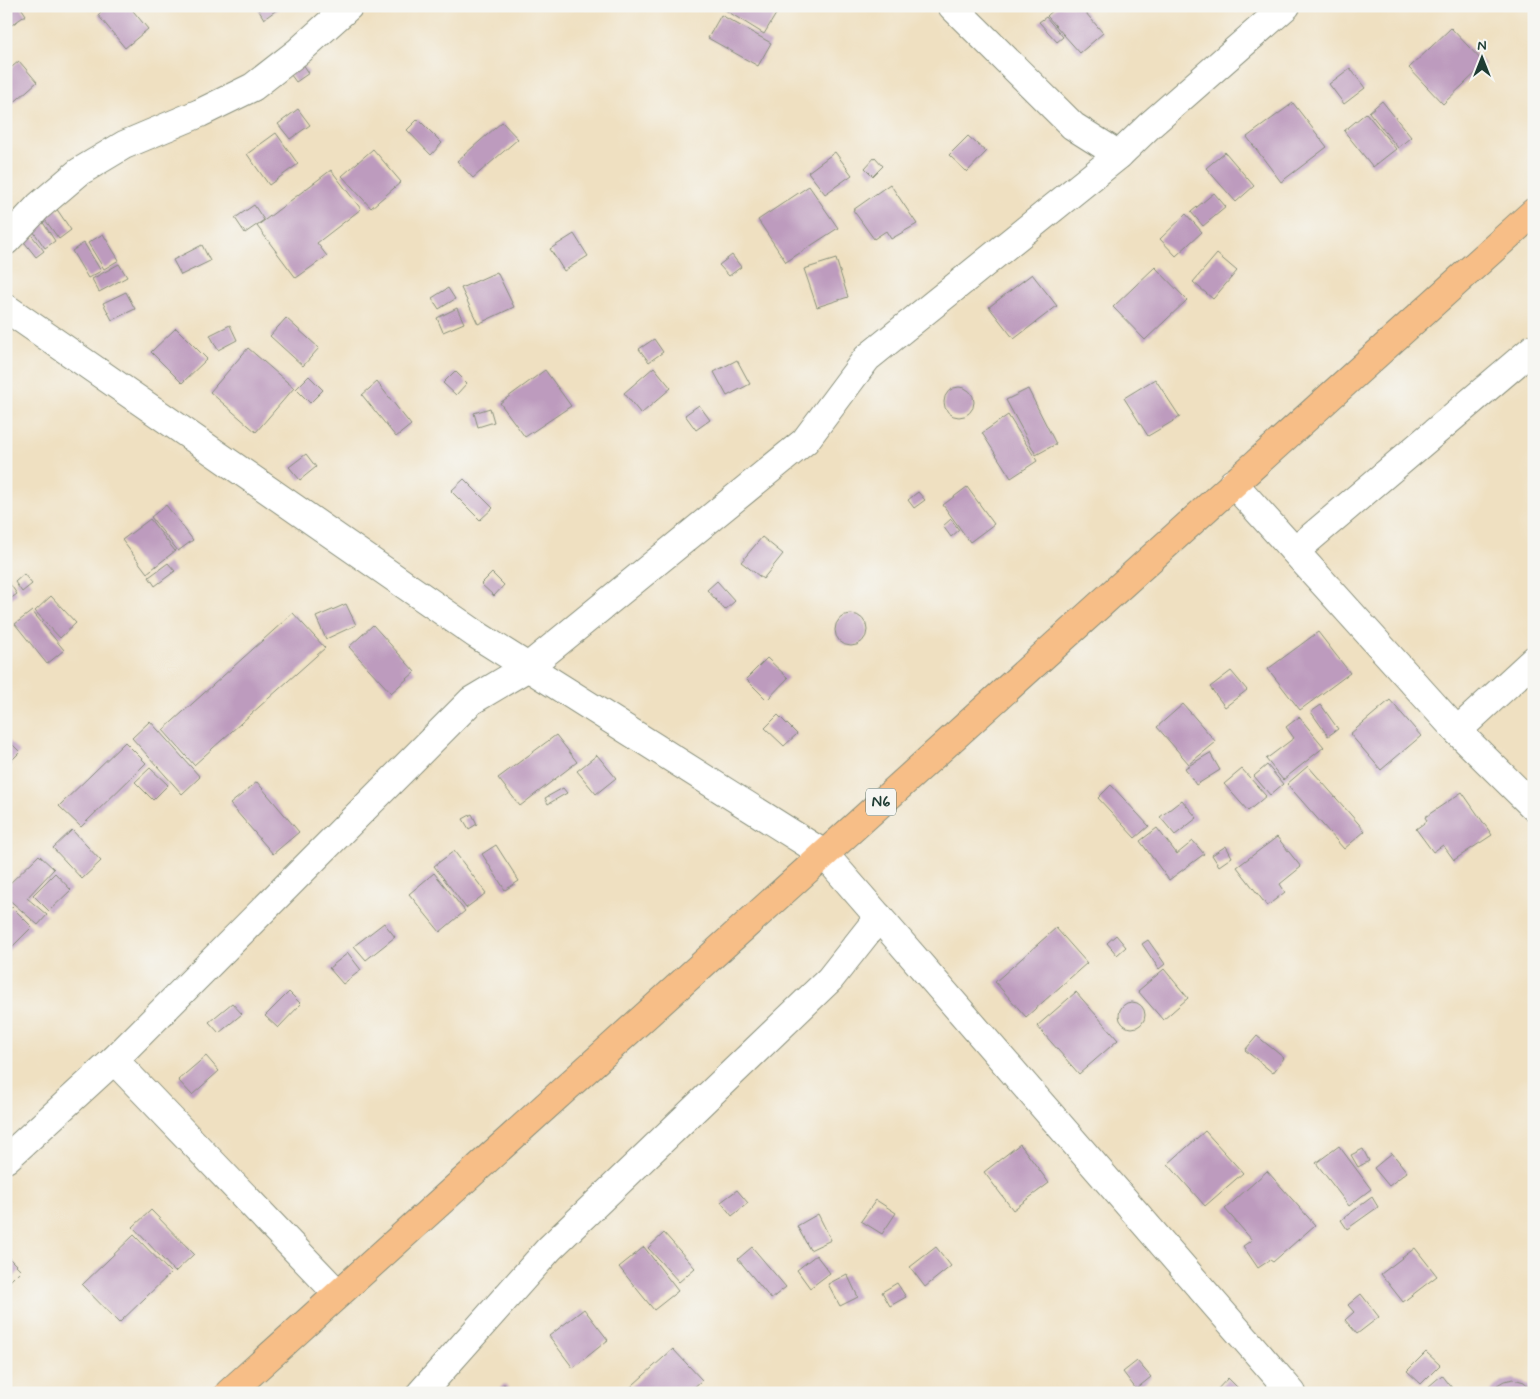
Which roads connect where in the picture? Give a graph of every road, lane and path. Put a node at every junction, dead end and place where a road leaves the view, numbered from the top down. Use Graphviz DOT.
graph roads {
  1 [pos="349,6"];
  2 [pos="1286,6"];
  3 [pos="956,7"];
  4 [pos="1119,155"];
  5 [pos="1534,212"];
  6 [pos="6,241"];
  7 [pos="6,308"];
  8 [pos="1534,348"];
  9 [pos="1233,483"];
  10 [pos="1295,551"];
  11 [pos="1534,660"];
  12 [pos="528,667"];
  13 [pos="1457,731"];
  14 [pos="1534,807"];
  15 [pos="824,854"];
  16 [pos="879,917"];
  17 [pos="114,1060"];
  18 [pos="6,1159"];
  19 [pos="338,1294"];
  20 [pos="1266,1382"];
  21 [pos="229,1393"];
  22 [pos="421,1393"];
  23 [pos="1292,1393"];
  1 -- 6 [label="street"];
  2 -- 4 [label="street"];
  3 -- 4 [label="street"];
  4 -- 12 [label="street"];
  5 -- 9 [label="highway, N6"];
  7 -- 12 [label="street"];
  8 -- 10 [label="street"];
  9 -- 10 [label="street"];
  9 -- 15 [label="highway, N6"];
  10 -- 13 [label="street"];
  11 -- 13 [label="street"];
  12 -- 15 [label="street"];
  12 -- 17 [label="street"];
  13 -- 14 [label="street"];
  15 -- 16 [label="street"];
  15 -- 19 [label="highway, N6"];
  16 -- 20 [label="street"];
  16 -- 22 [label="street"];
  17 -- 18 [label="street"];
  17 -- 19 [label="street"];
  19 -- 21 [label="highway, N6"];
  20 -- 23 [label="street"];
}
